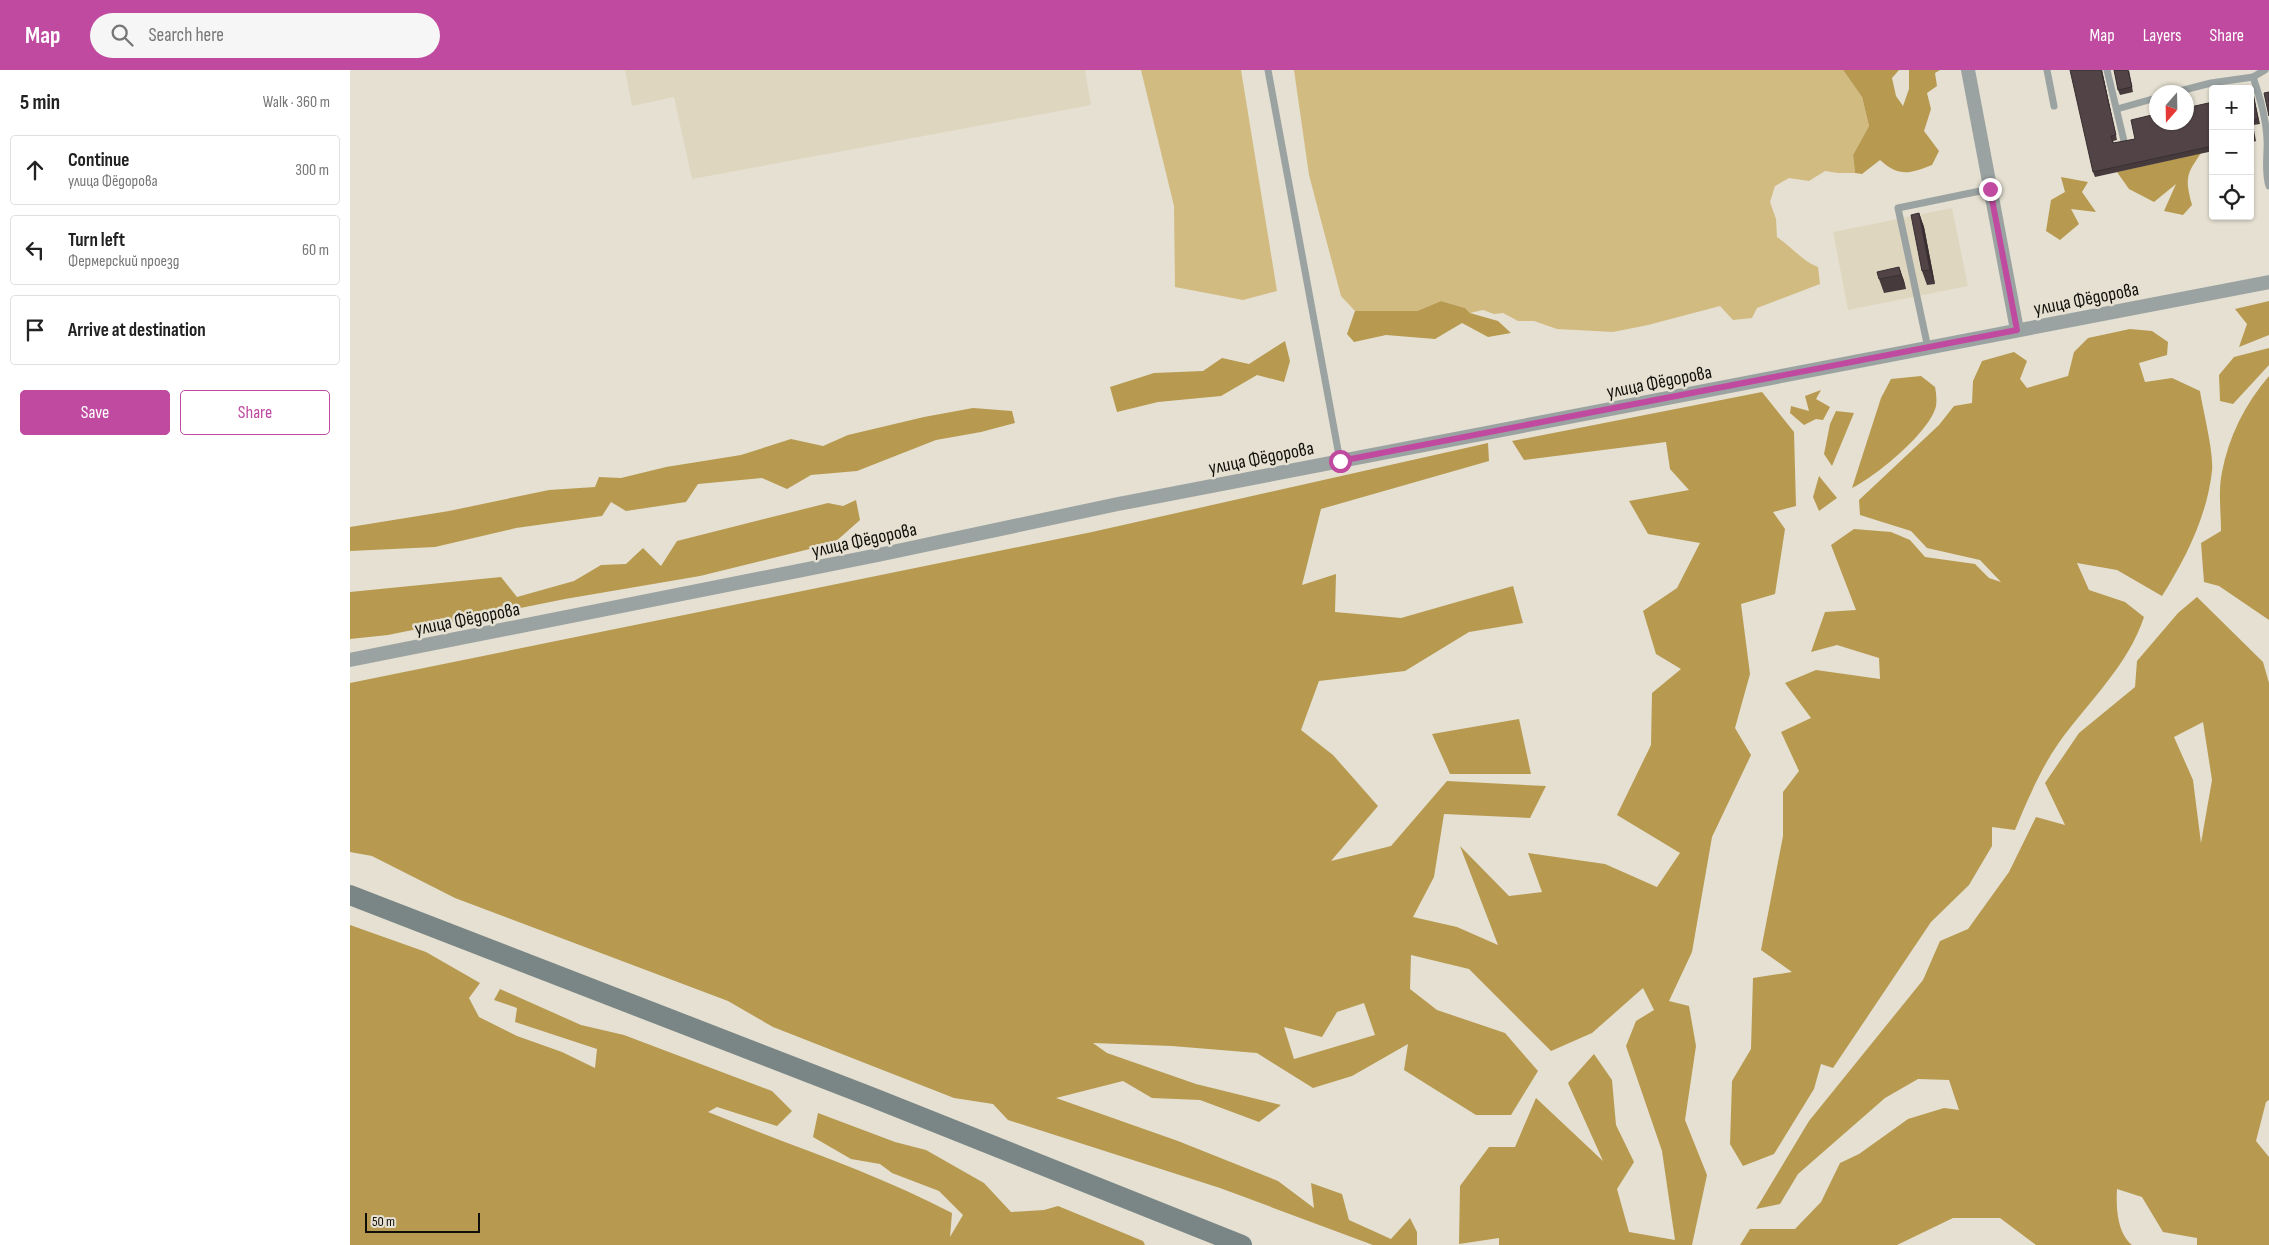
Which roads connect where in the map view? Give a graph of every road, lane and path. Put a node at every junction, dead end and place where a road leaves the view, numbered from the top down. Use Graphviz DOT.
graph roads {
  1 [pos="1268,70"];
  2 [pos="1968,70"];
  3 [pos="2047,70"];
  4 [pos="2107,70"];
  5 [pos="2265,70"];
  6 [pos="2253,77"];
  7 [pos="2194,87"];
  8 [pos="2149,100"];
  9 [pos="2054,106"];
  10 [pos="2117,108"];
  11 [pos="2124,141"];
  12 [pos="2269,186"];
  13 [pos="1990,189"];
  14 [pos="2269,282"];
  15 [pos="2017,330"];
  16 [pos="1928,348"];
  17 [pos="1340,461"];
  18 [pos="350,660"];
  19 [pos="350,895"];
  20 [pos="1242,1245"];
  1 -- 17 [label="lane"];
  2 -- 13 [label="street"];
  3 -- 9 [label="lane"];
  4 -- 10 [label="lane"];
  5 -- 6 [label="lane"];
  6 -- 7 [label="lane"];
  6 -- 12 [label="lane"];
  8 -- 10 [label="lane"];
  10 -- 11 [label="lane"];
  13 -- 15 [label="street"];
  13 -- 16 [label="lane"];
  14 -- 15 [label="street, улица Фёдорова"];
  15 -- 16 [label="street, улица Фёдорова"];
  16 -- 17 [label="street, улица Фёдорова"];
  17 -- 18 [label="street, улица Фёдорова"];
  19 -- 20 [label="main road"];
}
